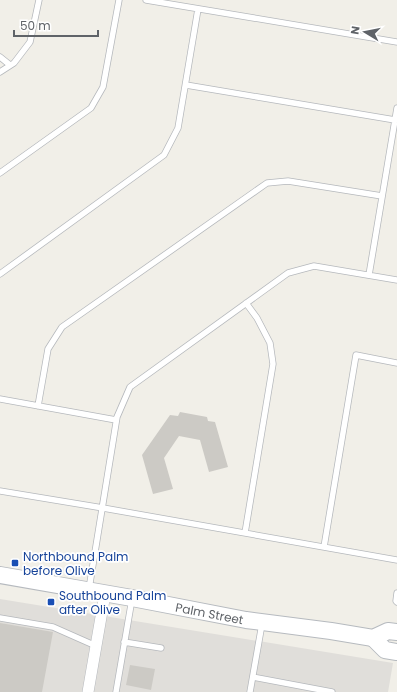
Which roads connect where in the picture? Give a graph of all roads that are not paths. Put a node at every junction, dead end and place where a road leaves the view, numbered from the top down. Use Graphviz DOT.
graph roads {
  1 [pos="39,0"];
  2 [pos="119,0"];
  3 [pos="146,0"];
  4 [pos="198,9"];
  5 [pos="397,42"];
  6 [pos="0,57"];
  7 [pos="10,65"];
  8 [pos="0,72"];
  9 [pos="186,85"];
  10 [pos="397,108"];
  11 [pos="395,120"];
  12 [pos="0,173"];
  13 [pos="382,196"];
  14 [pos="0,274"];
  15 [pos="369,275"];
  16 [pos="397,280"];
  17 [pos="246,303"];
  18 [pos="397,362"];
  19 [pos="0,399"];
  20 [pos="38,406"];
  21 [pos="116,420"];
  22 [pos="0,491"];
  23 [pos="103,508"];
  24 [pos="245,533"];
  25 [pos="324,547"];
  26 [pos="397,560"];
  27 [pos="0,575"];
  28 [pos="89,591"];
  29 [pos="397,593"];
  30 [pos="105,594"];
  31 [pos="132,598"];
  32 [pos="397,602"];
  33 [pos="0,618"];
  34 [pos="263,622"];
  35 [pos="397,632"];
  36 [pos="373,638"];
  37 [pos="124,642"];
  38 [pos="96,646"];
  39 [pos="161,648"];
  40 [pos="397,652"];
  41 [pos="253,677"];
  42 [pos="88,692"];
  43 [pos="116,692"];
  44 [pos="250,692"];
  45 [pos="332,692"];
  1 -- 7 [label="lane"];
  2 -- 12 [label="lane"];
  3 -- 4 [label="lane"];
  4 -- 5 [label="lane"];
  4 -- 9 [label="lane"];
  6 -- 7 [label="lane"];
  7 -- 8 [label="lane"];
  9 -- 11 [label="lane"];
  9 -- 14 [label="lane"];
  10 -- 11 [label="lane"];
  11 -- 13 [label="lane"];
  13 -- 15 [label="lane"];
  13 -- 20 [label="lane"];
  15 -- 16 [label="lane"];
  15 -- 17 [label="lane"];
  17 -- 21 [label="lane"];
  17 -- 24 [label="lane"];
  18 -- 25 [label="lane"];
  19 -- 20 [label="lane"];
  20 -- 21 [label="lane"];
  21 -- 23 [label="lane"];
  22 -- 23 [label="lane"];
  23 -- 24 [label="lane"];
  23 -- 28 [label="lane"];
  24 -- 25 [label="lane"];
  25 -- 26 [label="lane"];
  27 -- 28 [label="main road, Palm Street"];
  28 -- 30 [label="main road, Palm Street"];
  29 -- 32 [label="lane"];
  30 -- 31 [label="main road, Palm Street"];
  30 -- 38 [label="street"];
  31 -- 34 [label="main road, Palm Street"];
  31 -- 37 [label="lane"];
  33 -- 38 [label="lane"];
  34 -- 36 [label="main road, Palm Street"];
  34 -- 41 [label="lane"];
  35 -- 36 [label="main road, Palm Street"];
  36 -- 40 [label="main road"];
  37 -- 39 [label="lane"];
  37 -- 43 [label="lane"];
  38 -- 42 [label="street"];
  41 -- 44 [label="lane"];
  41 -- 45 [label="lane"];
}
